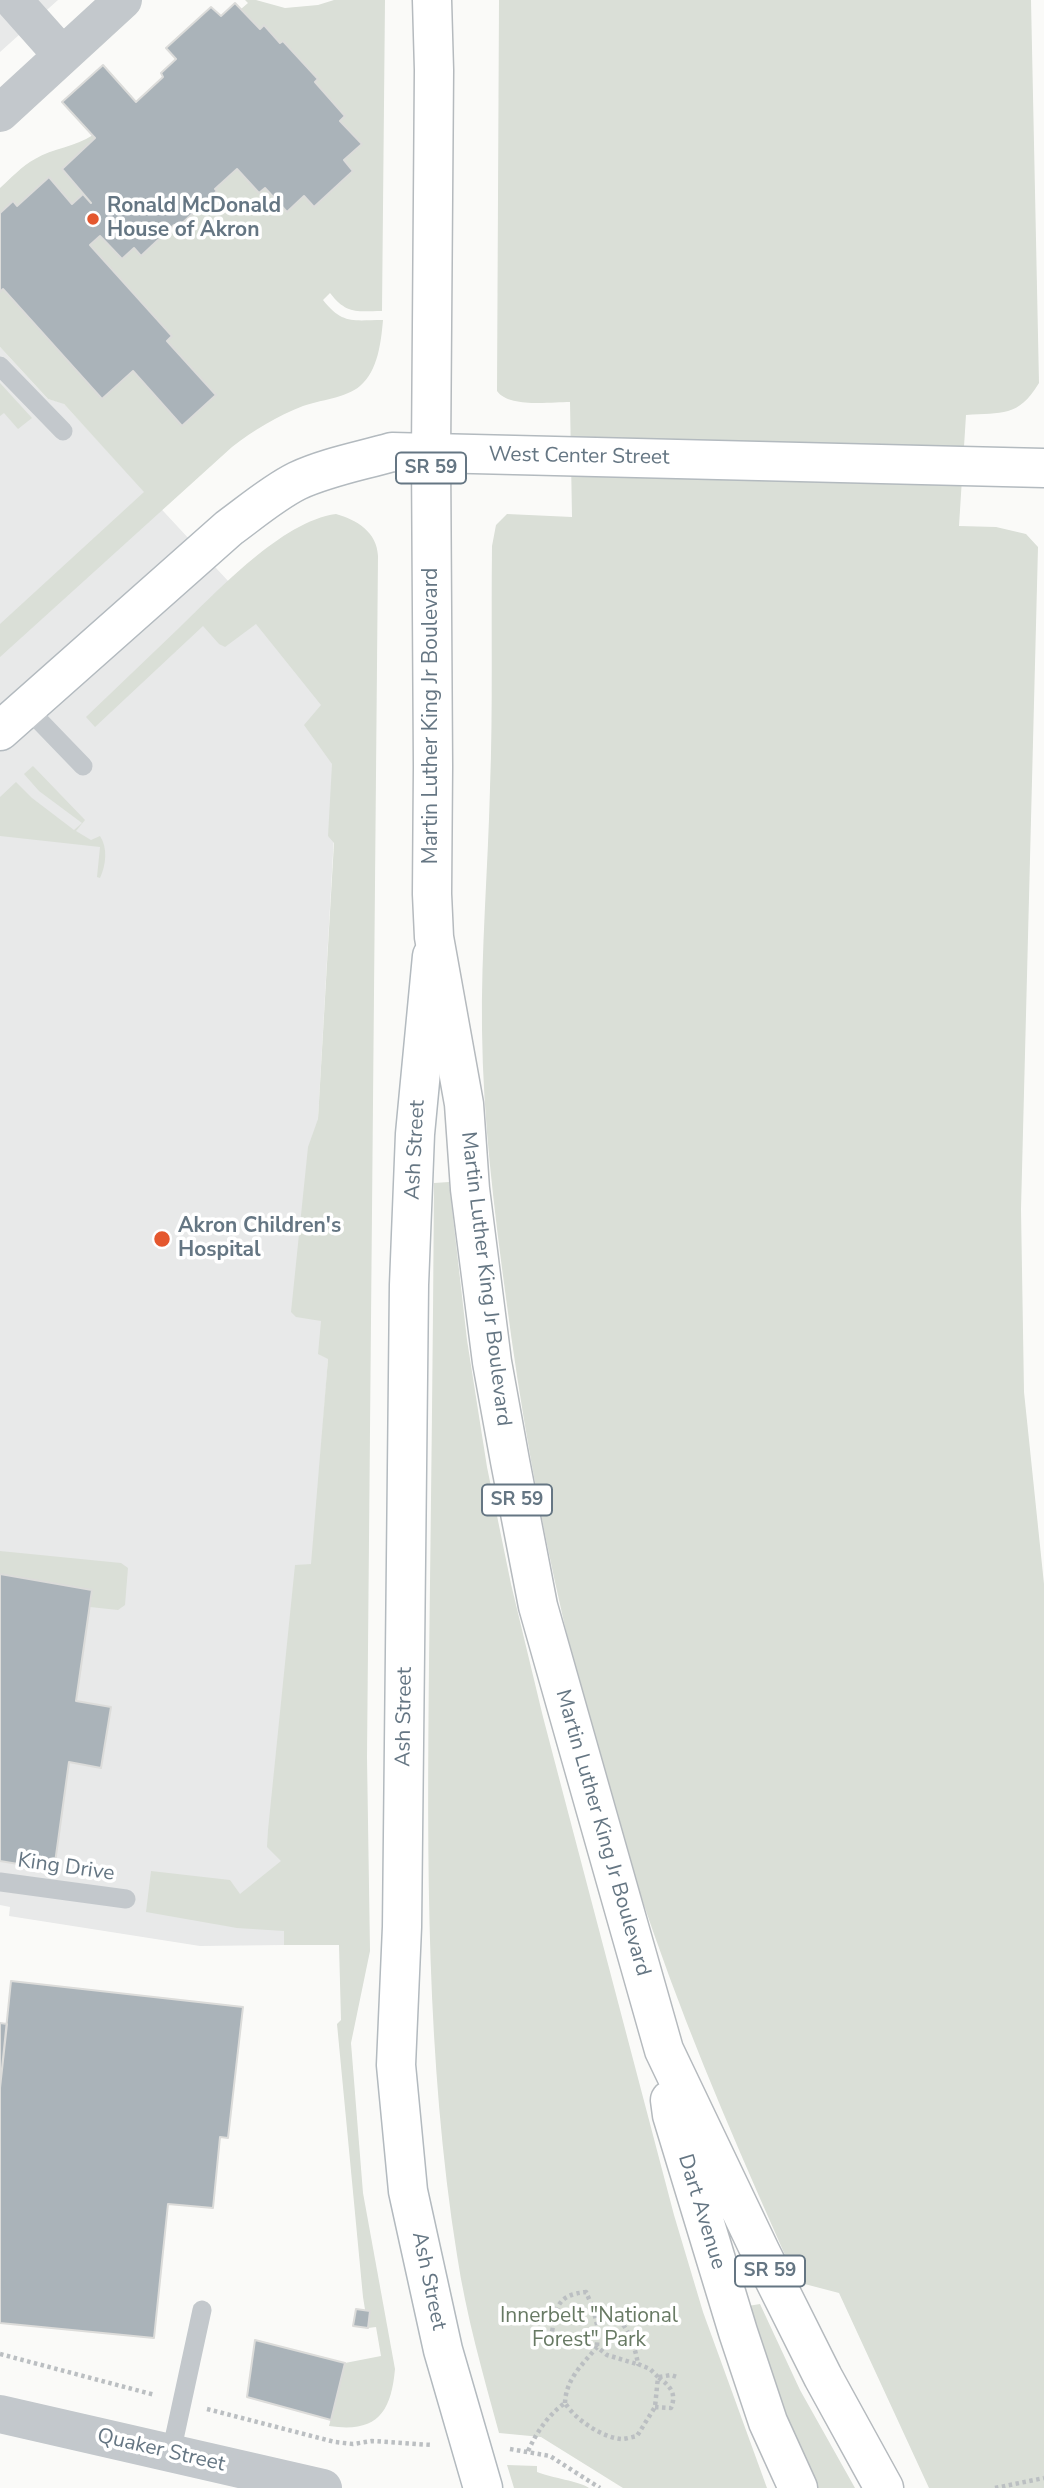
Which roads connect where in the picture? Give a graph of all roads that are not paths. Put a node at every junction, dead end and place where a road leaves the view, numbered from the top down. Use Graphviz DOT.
graph roads {
  1 [pos="13,0"];
  2 [pos="123,0"];
  3 [pos="432,0"];
  4 [pos="62,55"];
  5 [pos="0,113"];
  6 [pos="0,366"];
  7 [pos="63,431"];
  8 [pos="431,454"];
  9 [pos="1044,468"];
  10 [pos="13,720"];
  11 [pos="83,766"];
  12 [pos="434,936"];
  13 [pos="0,1882"];
  14 [pos="126,1899"];
  15 [pos="664,2050"];
  16 [pos="202,2310"];
  17 [pos="0,2414"];
  18 [pos="171,2453"];
  19 [pos="323,2488"];
  20 [pos="483,2488"];
  21 [pos="798,2488"];
  22 [pos="884,2488"];
  1 -- 4 [label="street"];
  2 -- 4 [label="street"];
  3 -- 8 [label="main road, Martin Luther King Jr Boulevard / SR 59"];
  4 -- 5 [label="street"];
  6 -- 7 [label="lane"];
  8 -- 9 [label="main road, West Center Street"];
  8 -- 10 [label="main road, West Center Street"];
  8 -- 12 [label="main road, Martin Luther King Jr Boulevard / SR 59"];
  10 -- 11 [label="lane"];
  12 -- 15 [label="main road, Martin Luther King Jr Boulevard / SR 59"];
  12 -- 20 [label="main road, Ash Street"];
  13 -- 14 [label="lane, King Drive"];
  15 -- 21 [label="main road, Dart Avenue"];
  15 -- 22 [label="main road, Martin Luther King Jr Boulevard / SR 59"];
  16 -- 18 [label="lane"];
  17 -- 18 [label="street, Quaker Street"];
  18 -- 19 [label="street, Quaker Street"];
}
